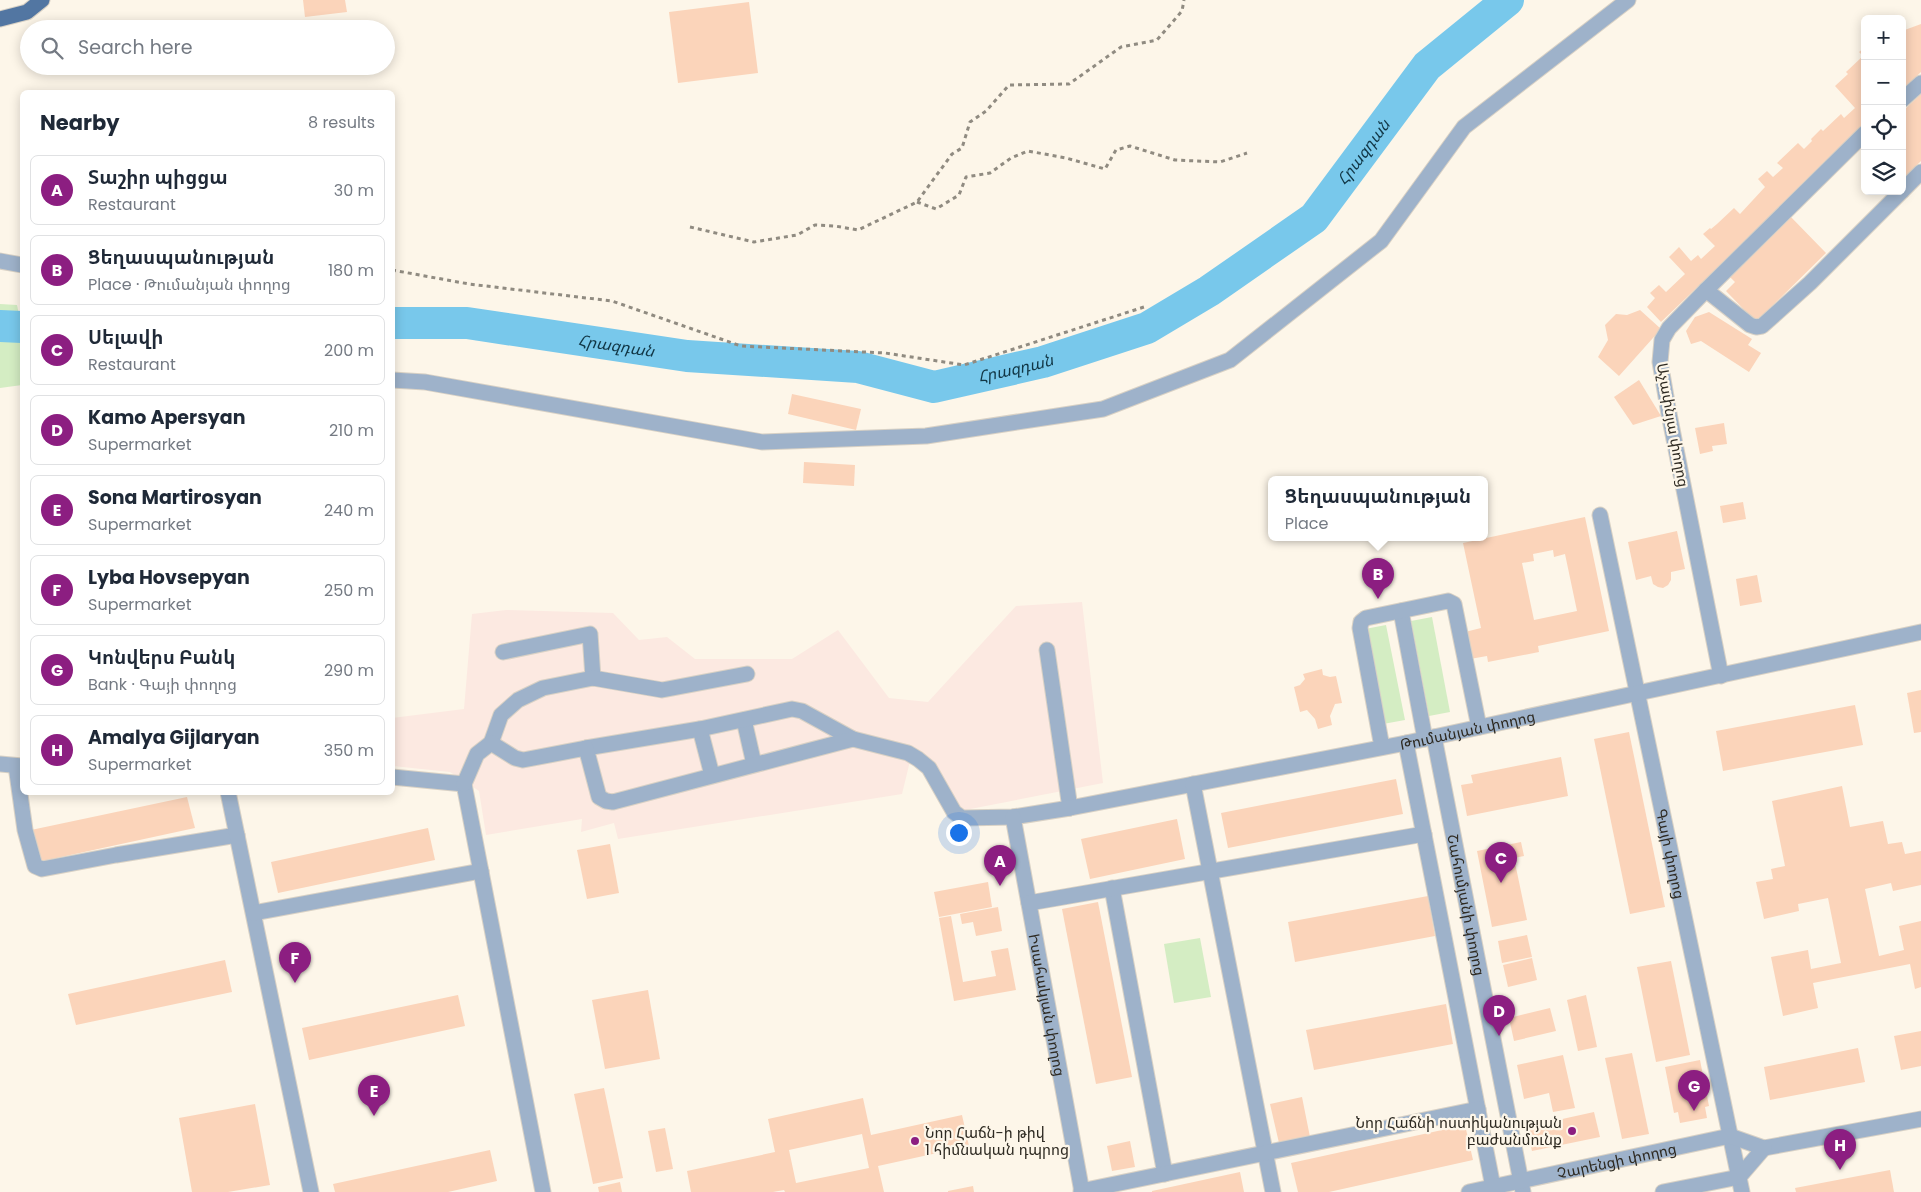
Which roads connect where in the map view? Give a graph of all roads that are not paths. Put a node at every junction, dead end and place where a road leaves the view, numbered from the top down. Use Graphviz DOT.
graph roads {
  1 [pos="42,0"];
  2 [pos="1628,0"];
  3 [pos="0,19"];
  4 [pos="1921,83"];
  5 [pos="1906,96"];
  6 [pos="1861,137"];
  7 [pos="1921,172"];
  8 [pos="1906,187"];
  9 [pos="1898,195"];
  10 [pos="0,261"];
  11 [pos="20,265"];
  12 [pos="1706,290"];
  13 [pos="395,380"];
  14 [pos="1600,515"];
  15 [pos="1401,611"];
  16 [pos="1921,632"];
  17 [pos="1047,650"];
  18 [pos="503,652"];
  19 [pos="747,674"];
  20 [pos="1721,676"];
  21 [pos="593,678"];
  22 [pos="1637,693"];
  23 [pos="744,720"];
  24 [pos="1479,727"];
  25 [pos="700,729"];
  26 [pos="1430,738"];
  27 [pos="853,739"];
  28 [pos="491,743"];
  29 [pos="1406,743"];
  30 [pos="1382,747"];
  31 [pos="586,748"];
  32 [pos="0,764"];
  33 [pos="754,764"];
  34 [pos="20,766"];
  35 [pos="712,775"];
  36 [pos="395,777"];
  37 [pos="464,784"];
  38 [pos="1193,784"];
  39 [pos="22,795"];
  40 [pos="229,795"];
  41 [pos="1070,808"];
  42 [pos="1013,817"];
  43 [pos="237,834"];
  44 [pos="1424,834"];
  45 [pos="481,871"];
  46 [pos="1211,871"];
  47 [pos="1112,888"];
  48 [pos="1029,903"];
  49 [pos="254,913"];
  50 [pos="1478,1110"];
  51 [pos="1921,1119"];
  52 [pos="1730,1136"];
  53 [pos="1764,1148"];
  54 [pos="1265,1153"];
  55 [pos="1165,1174"];
  56 [pos="1741,1184"];
  57 [pos="1522,1186"];
  58 [pos="1494,1189"];
  59 [pos="1082,1191"];
  60 [pos="311,1192"];
  61 [pos="543,1192"];
  62 [pos="1272,1192"];
  63 [pos="1469,1192"];
  64 [pos="1663,1192"];
  1 -- 3 [label="main road"];
  2 -- 13 [label="street"];
  4 -- 5 [label="street"];
  6 -- 12 [label="street, Աչափնյա փողոց"];
  7 -- 8 [label="street"];
  9 -- 12 [label="street"];
  10 -- 11 [label="street"];
  12 -- 20 [label="street, Աչափնյա փողոց"];
  14 -- 22 [label="street, Գայի փողոց"];
  15 -- 24 [label="street"];
  15 -- 26 [label="street, Շահումյանի փողոց"];
  15 -- 30 [label="street"];
  16 -- 20 [label="street, Թումանյան փողոց"];
  17 -- 41 [label="street"];
  18 -- 21 [label="street"];
  19 -- 21 [label="street"];
  20 -- 22 [label="street, Թումանյան փողոց"];
  21 -- 28 [label="street"];
  22 -- 24 [label="street, Թումանյան փողոց"];
  22 -- 52 [label="street, Գայի փողոց"];
  23 -- 25 [label="street"];
  23 -- 27 [label="street"];
  23 -- 33 [label="street"];
  24 -- 26 [label="street, Թումանյան փողոց"];
  25 -- 31 [label="street"];
  25 -- 35 [label="street"];
  26 -- 29 [label="street, Թումանյան փողոց"];
  26 -- 57 [label="street, Շահումյանի փողոց"];
  27 -- 33 [label="street"];
  27 -- 42 [label="street, Թումանյան փողոց"];
  28 -- 31 [label="street"];
  28 -- 37 [label="street"];
  29 -- 30 [label="street, Թումանյան փողոց"];
  29 -- 44 [label="street, Շահումյանի փողոց"];
  30 -- 38 [label="street, Թումանյան փողոց"];
  31 -- 35 [label="street"];
  32 -- 34 [label="street"];
  33 -- 35 [label="street"];
  36 -- 37 [label="street"];
  37 -- 45 [label="street"];
  38 -- 41 [label="street, Թումանյան փողոց"];
  38 -- 46 [label="street"];
  39 -- 43 [label="street"];
  40 -- 43 [label="street"];
  41 -- 42 [label="street, Թումանյան փողոց"];
  42 -- 48 [label="street, Իսահակյան փողոց"];
  43 -- 49 [label="street"];
  44 -- 46 [label="street"];
  44 -- 50 [label="street, Շահումյանի փողոց"];
  45 -- 49 [label="street"];
  45 -- 61 [label="street"];
  46 -- 47 [label="street"];
  46 -- 54 [label="street"];
  47 -- 48 [label="street"];
  47 -- 55 [label="street"];
  48 -- 59 [label="street, Իսահակյան փողոց"];
  49 -- 60 [label="street"];
  50 -- 54 [label="street"];
  50 -- 58 [label="street, Շահումյանի փողոց"];
  51 -- 53 [label="street"];
  52 -- 53 [label="street"];
  52 -- 56 [label="street, Գայի փողոց"];
  52 -- 57 [label="street, Չարենցի փողոց"];
  53 -- 56 [label="street"];
  54 -- 55 [label="street"];
  54 -- 62 [label="street"];
  55 -- 59 [label="street"];
  56 -- 64 [label="street"];
  57 -- 58 [label="street, Չարենցի փողոց"];
  58 -- 63 [label="street, Չարենցի փողոց"];
}
